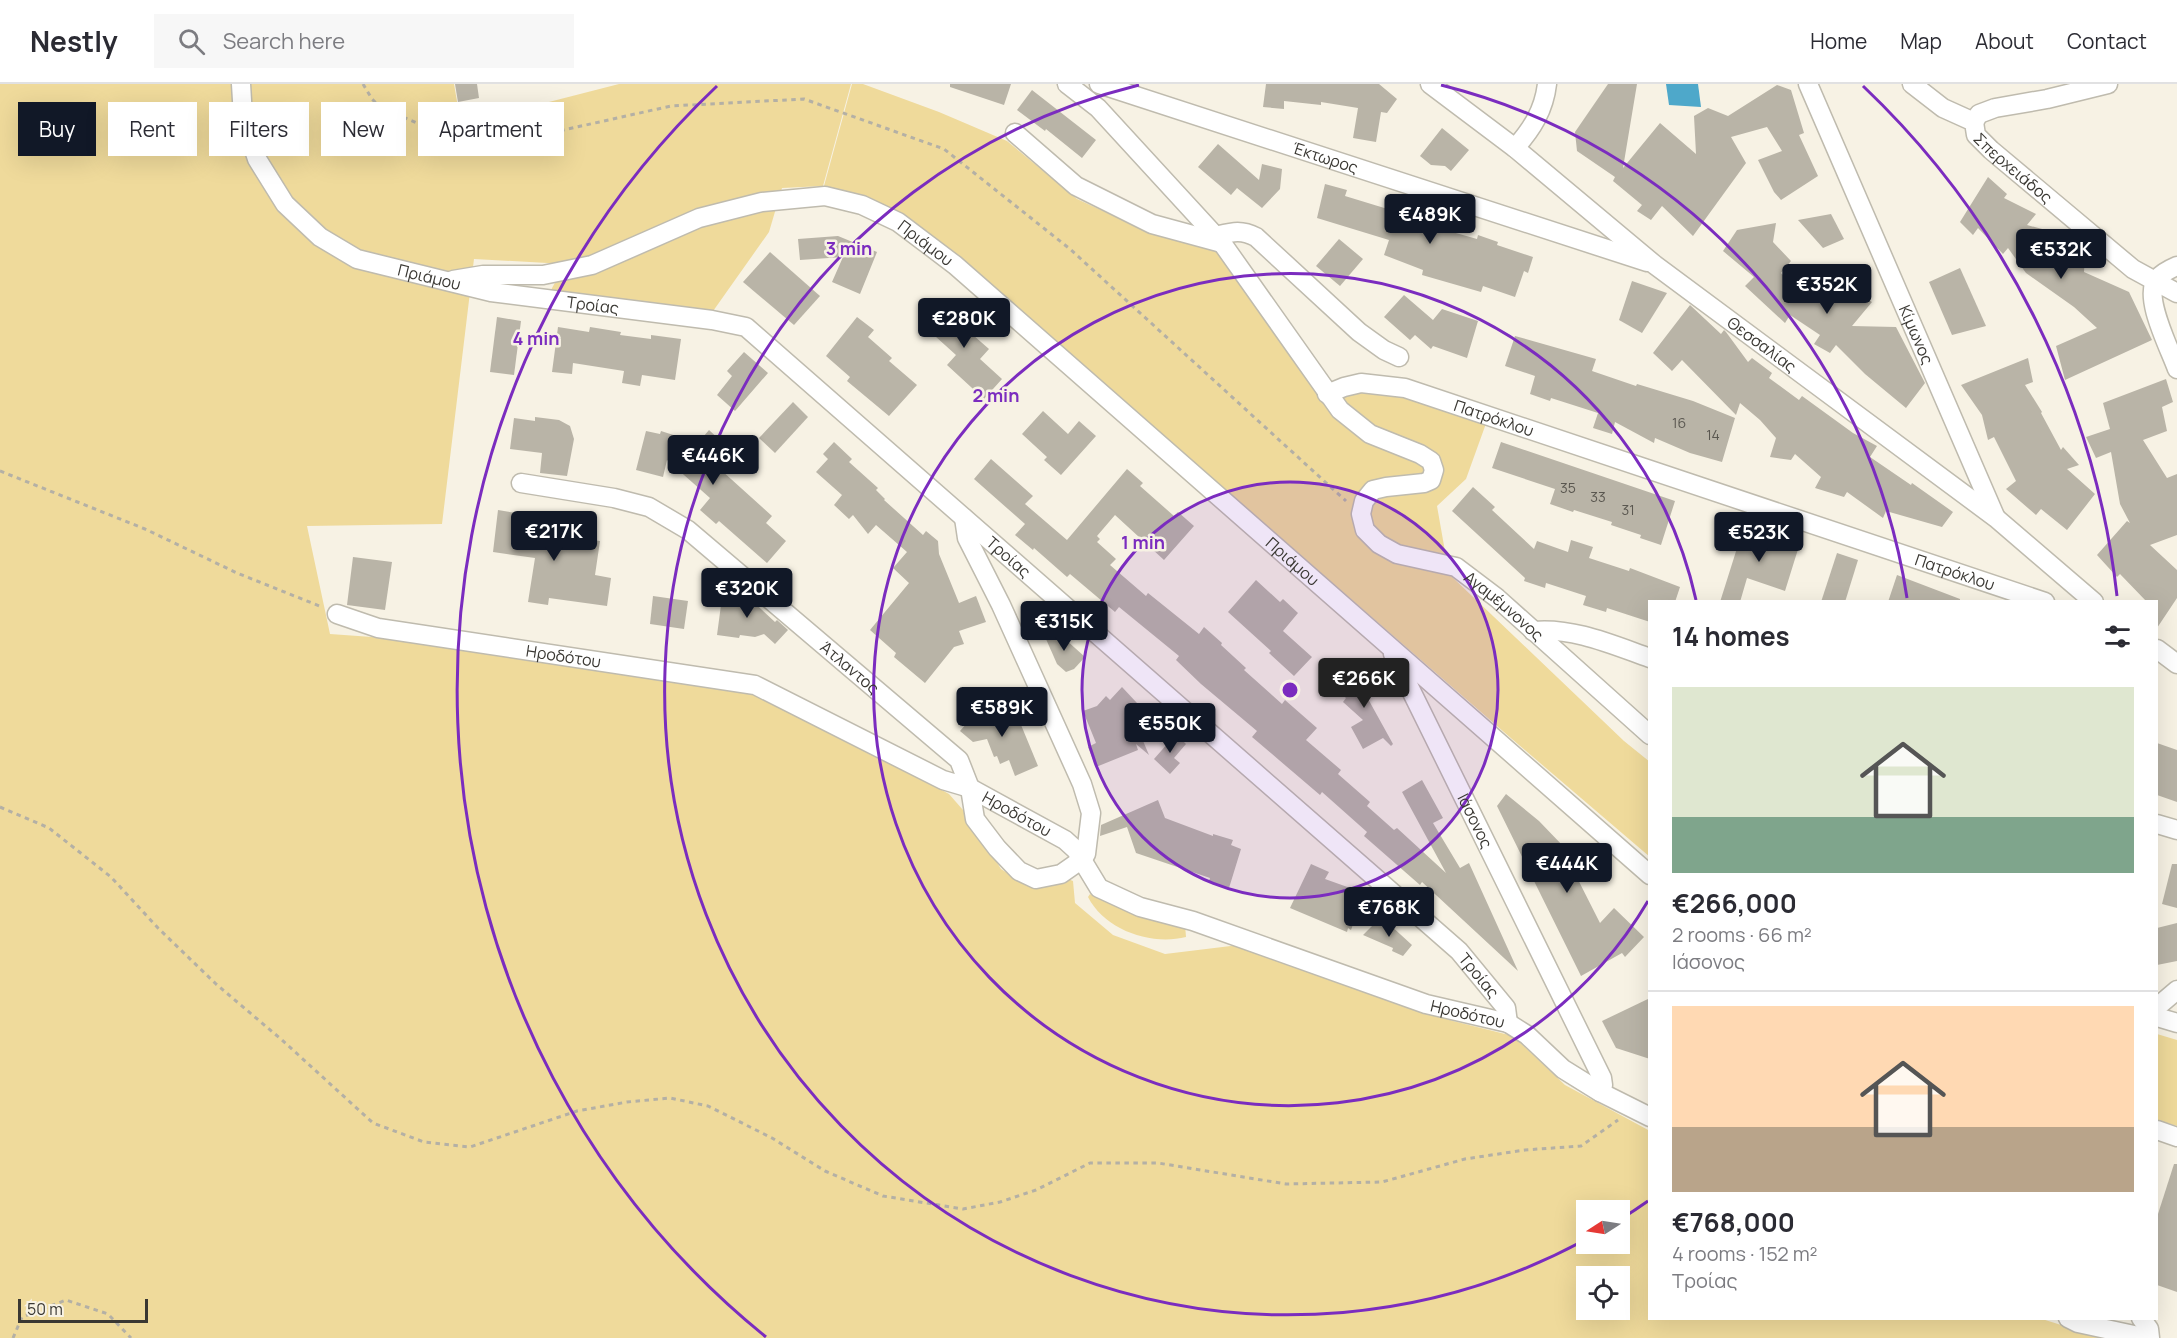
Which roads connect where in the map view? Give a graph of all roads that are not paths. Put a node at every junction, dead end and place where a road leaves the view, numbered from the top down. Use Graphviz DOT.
graph roads {
  1 [pos="241,84"];
  2 [pos="1067,84"];
  3 [pos="1099,84"];
  4 [pos="1430,84"];
  5 [pos="1547,84"];
  6 [pos="1808,84"];
  7 [pos="1912,84"];
  8 [pos="2108,84"];
  9 [pos="1974,122"];
  10 [pos="1015,133"];
  11 [pos="1515,148"];
  12 [pos="1219,240"];
  13 [pos="1655,265"];
  14 [pos="2177,266"];
  15 [pos="2155,280"];
  16 [pos="447,282"];
  17 [pos="2177,293"];
  18 [pos="1399,357"];
  19 [pos="2177,369"];
  20 [pos="1327,394"];
  21 [pos="521,483"];
  22 [pos="964,518"];
  23 [pos="1996,518"];
  24 [pos="2039,600"];
  25 [pos="2092,600"];
  26 [pos="337,614"];
  27 [pos="1533,631"];
  28 [pos="1390,648"];
  29 [pos="2158,650"];
  30 [pos="1648,657"];
  31 [pos="2177,664"];
  32 [pos="1648,733"];
  33 [pos="970,788"];
  34 [pos="2158,824"];
  35 [pos="2177,830"];
  36 [pos="1081,860"];
  37 [pos="1648,873"];
  38 [pos="2177,990"];
  39 [pos="2158,1006"];
  40 [pos="2158,1017"];
  41 [pos="1508,1023"];
  42 [pos="2177,1023"];
  43 [pos="1600,1092"];
  44 [pos="1648,1116"];
  45 [pos="2158,1130"];
  46 [pos="2177,1137"];
  47 [pos="2072,1320"];
  48 [pos="2142,1320"];
  49 [pos="2149,1338"];
  1 -- 16 [label="street, Πριάμου"];
  2 -- 12 [label="street"];
  3 -- 13 [label="street, Έκτωρος"];
  4 -- 11 [label="street, Θεσσαλίας"];
  5 -- 11 [label="street"];
  6 -- 23 [label="street, Κίμωνος"];
  7 -- 9 [label="street, Σπερχειάδος"];
  8 -- 9 [label="street"];
  9 -- 15 [label="street, Σπερχειάδος"];
  10 -- 12 [label="street"];
  11 -- 13 [label="street, Θεσσαλίας"];
  12 -- 18 [label="street"];
  12 -- 20 [label="street"];
  13 -- 23 [label="street, Θεσσαλίας"];
  14 -- 15 [label="street"];
  15 -- 17 [label="street, Σπερχειάδος"];
  15 -- 19 [label="street"];
  16 -- 22 [label="street, Τροίας"];
  16 -- 28 [label="street, Πριάμου"];
  20 -- 24 [label="street, Πατρόκλου"];
  20 -- 27 [label="street, Αγαμέμνονος"];
  21 -- 33 [label="street, Άτλαντος"];
  22 -- 36 [label="street"];
  22 -- 41 [label="street, Τροίας"];
  23 -- 25 [label="street, Θεσσαλίας"];
  26 -- 33 [label="street, Ηροδότου"];
  27 -- 30 [label="street"];
  27 -- 32 [label="street, Αγαμέμνονος"];
  28 -- 37 [label="street, Πριάμου"];
  28 -- 43 [label="street, Ιάσονος"];
  29 -- 31 [label="street"];
  33 -- 36 [label="street, Ηροδότου"];
  33 -- 36 [label="street, Άτλαντος"];
  34 -- 35 [label="street"];
  36 -- 41 [label="street, Ηροδότου"];
  38 -- 39 [label="street"];
  40 -- 42 [label="street"];
  41 -- 43 [label="street, Ηροδότου"];
  43 -- 44 [label="street, Ηροδότου"];
  45 -- 46 [label="street"];
  47 -- 49 [label="street"];
  48 -- 49 [label="street"];
}
